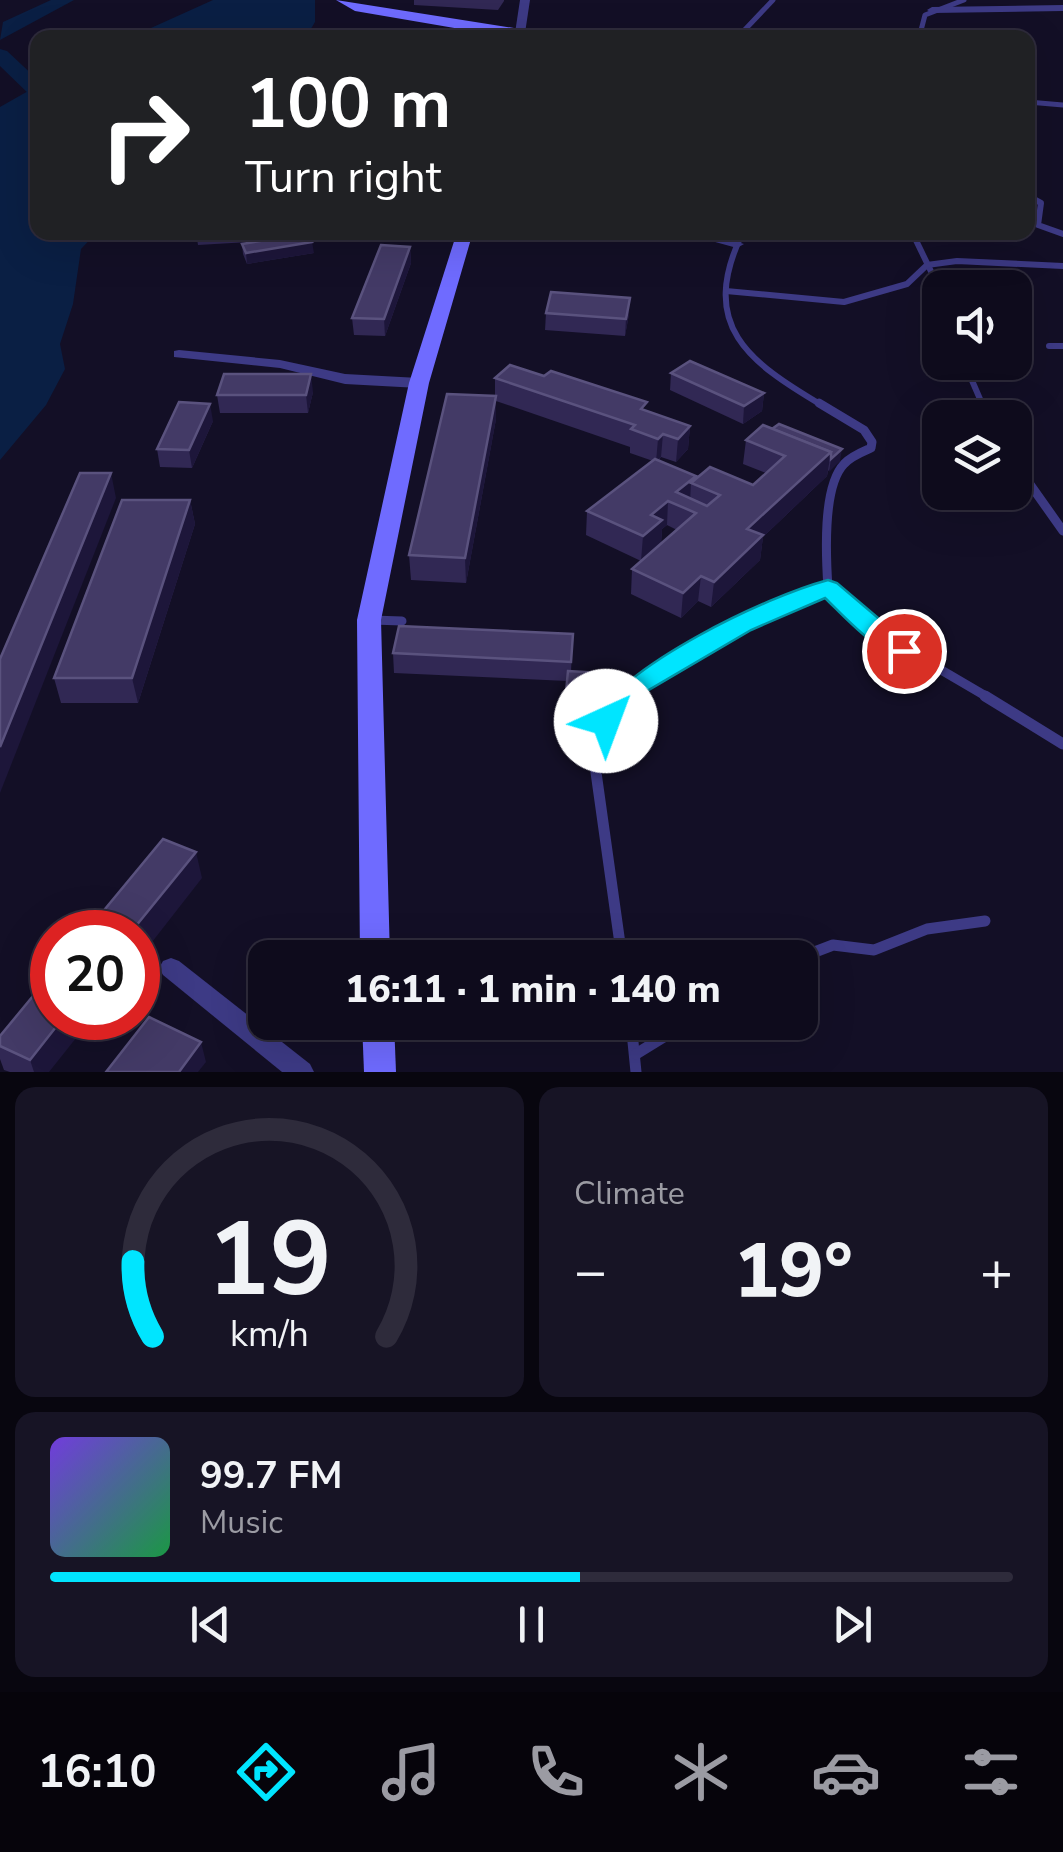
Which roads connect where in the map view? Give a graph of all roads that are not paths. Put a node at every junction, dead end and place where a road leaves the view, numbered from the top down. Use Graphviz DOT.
graph roads {
  1 [pos="342,0"];
  2 [pos="524,0"];
  3 [pos="772,0"];
  4 [pos="964,0"];
  5 [pos="1063,8"];
  6 [pos="932,10"];
  7 [pos="491,30"];
  8 [pos="521,30"];
  9 [pos="744,30"];
  10 [pos="920,30"];
  11 [pos="1035,103"];
  12 [pos="1063,105"];
  13 [pos="1035,200"];
  14 [pos="1063,234"];
  15 [pos="463,240"];
  16 [pos="739,240"];
  17 [pos="916,240"];
  18 [pos="926,264"];
  19 [pos="1063,266"];
  20 [pos="929,270"];
  21 [pos="726,290"];
  22 [pos="1050,346"];
  23 [pos="1063,346"];
  24 [pos="180,354"];
  25 [pos="420,383"];
  26 [pos="1032,487"];
  27 [pos="1063,531"];
  28 [pos="828,588"];
  29 [pos="369,620"];
  30 [pos="402,621"];
  31 [pos="1063,744"];
  32 [pos="986,921"];
  33 [pos="375,940"];
  34 [pos="619,940"];
  35 [pos="818,951"];
  36 [pos="171,968"];
  37 [pos="379,1040"];
  38 [pos="634,1040"];
  39 [pos="659,1040"];
  40 [pos="636,1054"];
  41 [pos="300,1072"];
  42 [pos="380,1072"];
  43 [pos="636,1072"];
  1 -- 7 [label="street"];
  2 -- 8 [label="street"];
  3 -- 9 [label="lane"];
  4 -- 6 [label="lane"];
  5 -- 6 [label="street"];
  6 -- 10 [label="lane"];
  11 -- 12 [label="lane"];
  13 -- 14 [label="lane"];
  15 -- 25 [label="street"];
  16 -- 21 [label="lane"];
  17 -- 18 [label="lane"];
  18 -- 19 [label="lane"];
  18 -- 20 [label="lane"];
  18 -- 21 [label="lane"];
  21 -- 28 [label="lane"];
  22 -- 23 [label="lane"];
  24 -- 25 [label="street"];
  25 -- 29 [label="street"];
  26 -- 27 [label="lane"];
  28 -- 31 [label="lane"];
  28 -- 34 [label="lane"];
  29 -- 30 [label="lane"];
  29 -- 33 [label="street"];
  32 -- 35 [label="lane"];
  36 -- 41 [label="street"];
  37 -- 42 [label="street"];
  38 -- 40 [label="lane"];
  39 -- 40 [label="lane"];
  40 -- 43 [label="lane"];
}
